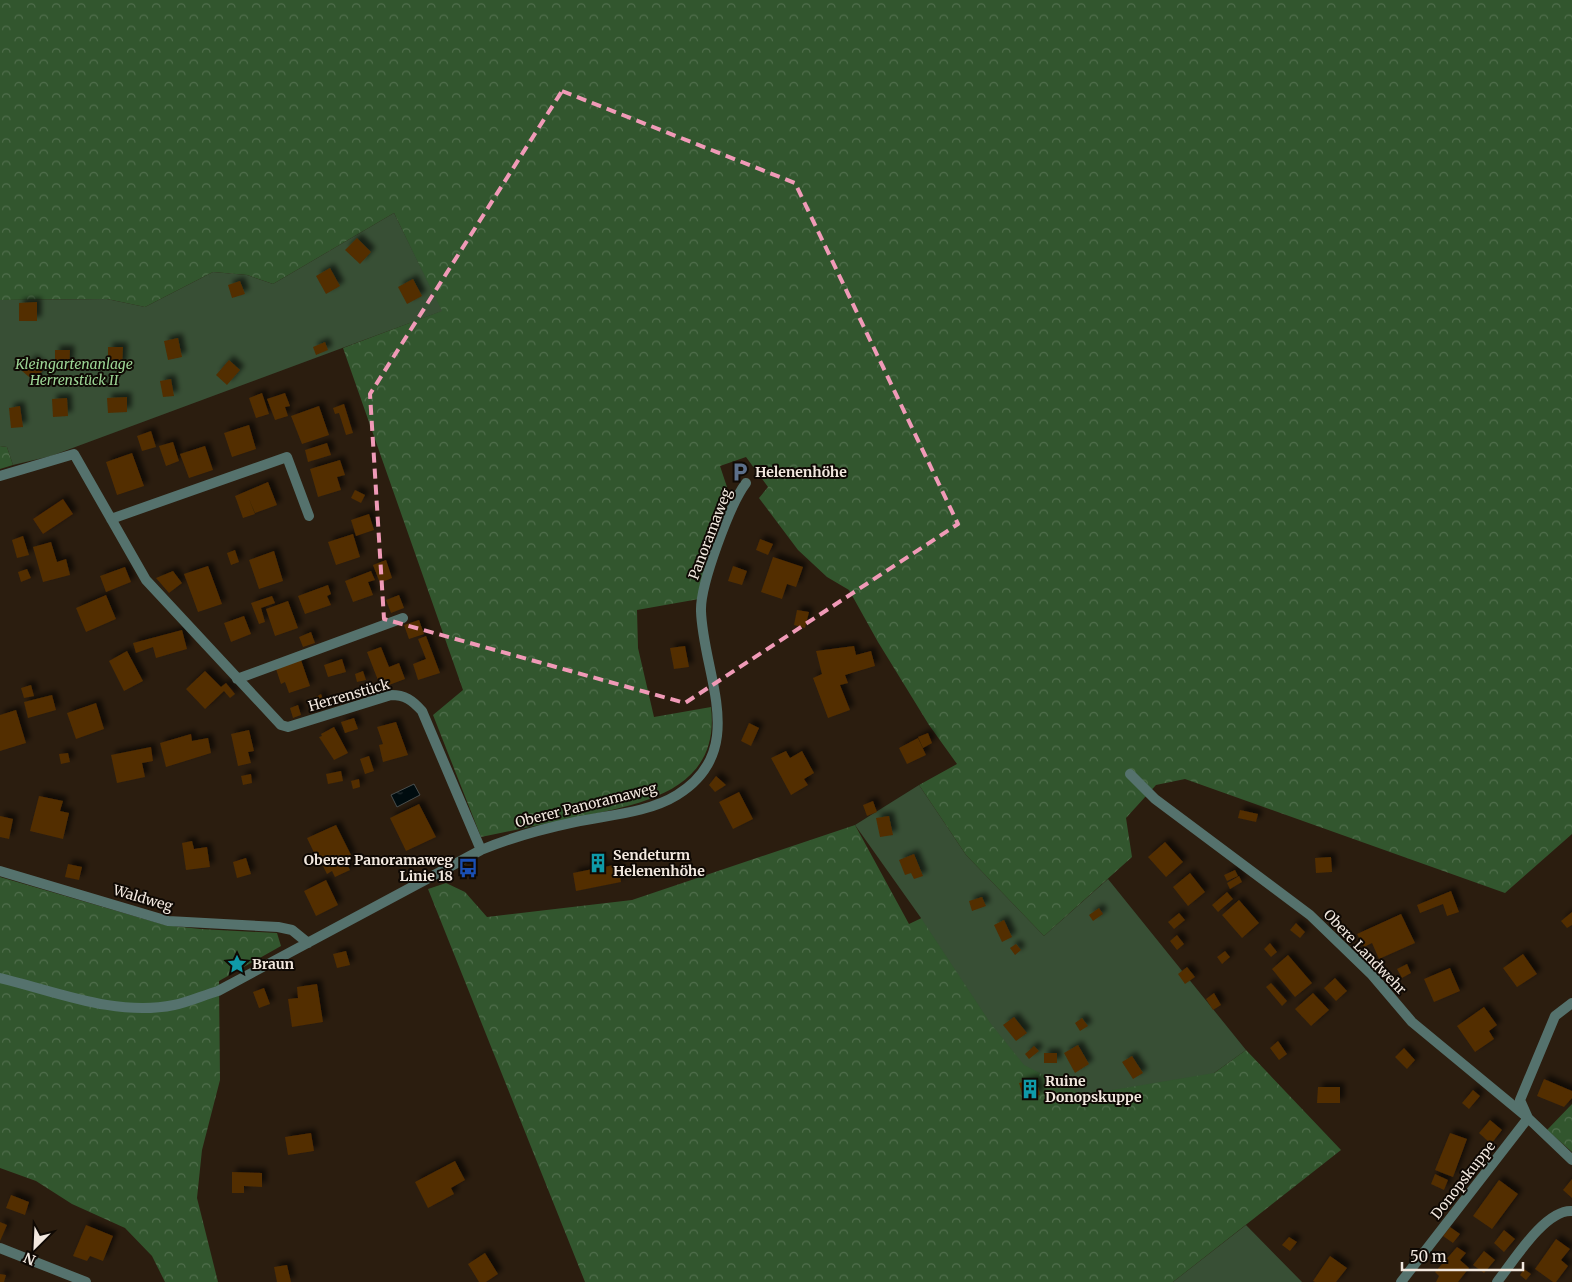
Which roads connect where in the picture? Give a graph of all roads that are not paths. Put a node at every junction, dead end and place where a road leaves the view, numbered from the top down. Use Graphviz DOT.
graph roads {
  1 [pos="0,476"];
  2 [pos="746,483"];
  3 [pos="309,516"];
  4 [pos="111,519"];
  5 [pos="403,618"];
  6 [pos="703,626"];
  7 [pos="237,679"];
  8 [pos="1130,774"];
  9 [pos="481,850"];
  10 [pos="0,871"];
  11 [pos="308,943"];
  12 [pos="0,978"];
  13 [pos="1572,1003"];
  14 [pos="1528,1118"];
  15 [pos="1572,1160"];
  16 [pos="1572,1211"];
  17 [pos="0,1248"];
  18 [pos="86,1282"];
  19 [pos="1401,1282"];
  20 [pos="1497,1282"];
  1 -- 4 [label="street, Herrenstück"];
  2 -- 6 [label="street, Panoramaweg"];
  3 -- 4 [label="street"];
  4 -- 7 [label="street, Herrenstück"];
  5 -- 7 [label="street"];
  6 -- 9 [label="street, Oberer Panoramaweg"];
  7 -- 9 [label="street, Herrenstück"];
  8 -- 14 [label="street, Obere Landwehr"];
  9 -- 11 [label="street, Oberer Panoramaweg"];
  10 -- 11 [label="street, Waldweg"];
  11 -- 12 [label="street, Oberer Panoramaweg"];
  13 -- 14 [label="street"];
  14 -- 15 [label="street, Obere Landwehr"];
  14 -- 19 [label="street, Donopskuppe"];
  16 -- 20 [label="street"];
  17 -- 18 [label="street"];
}
